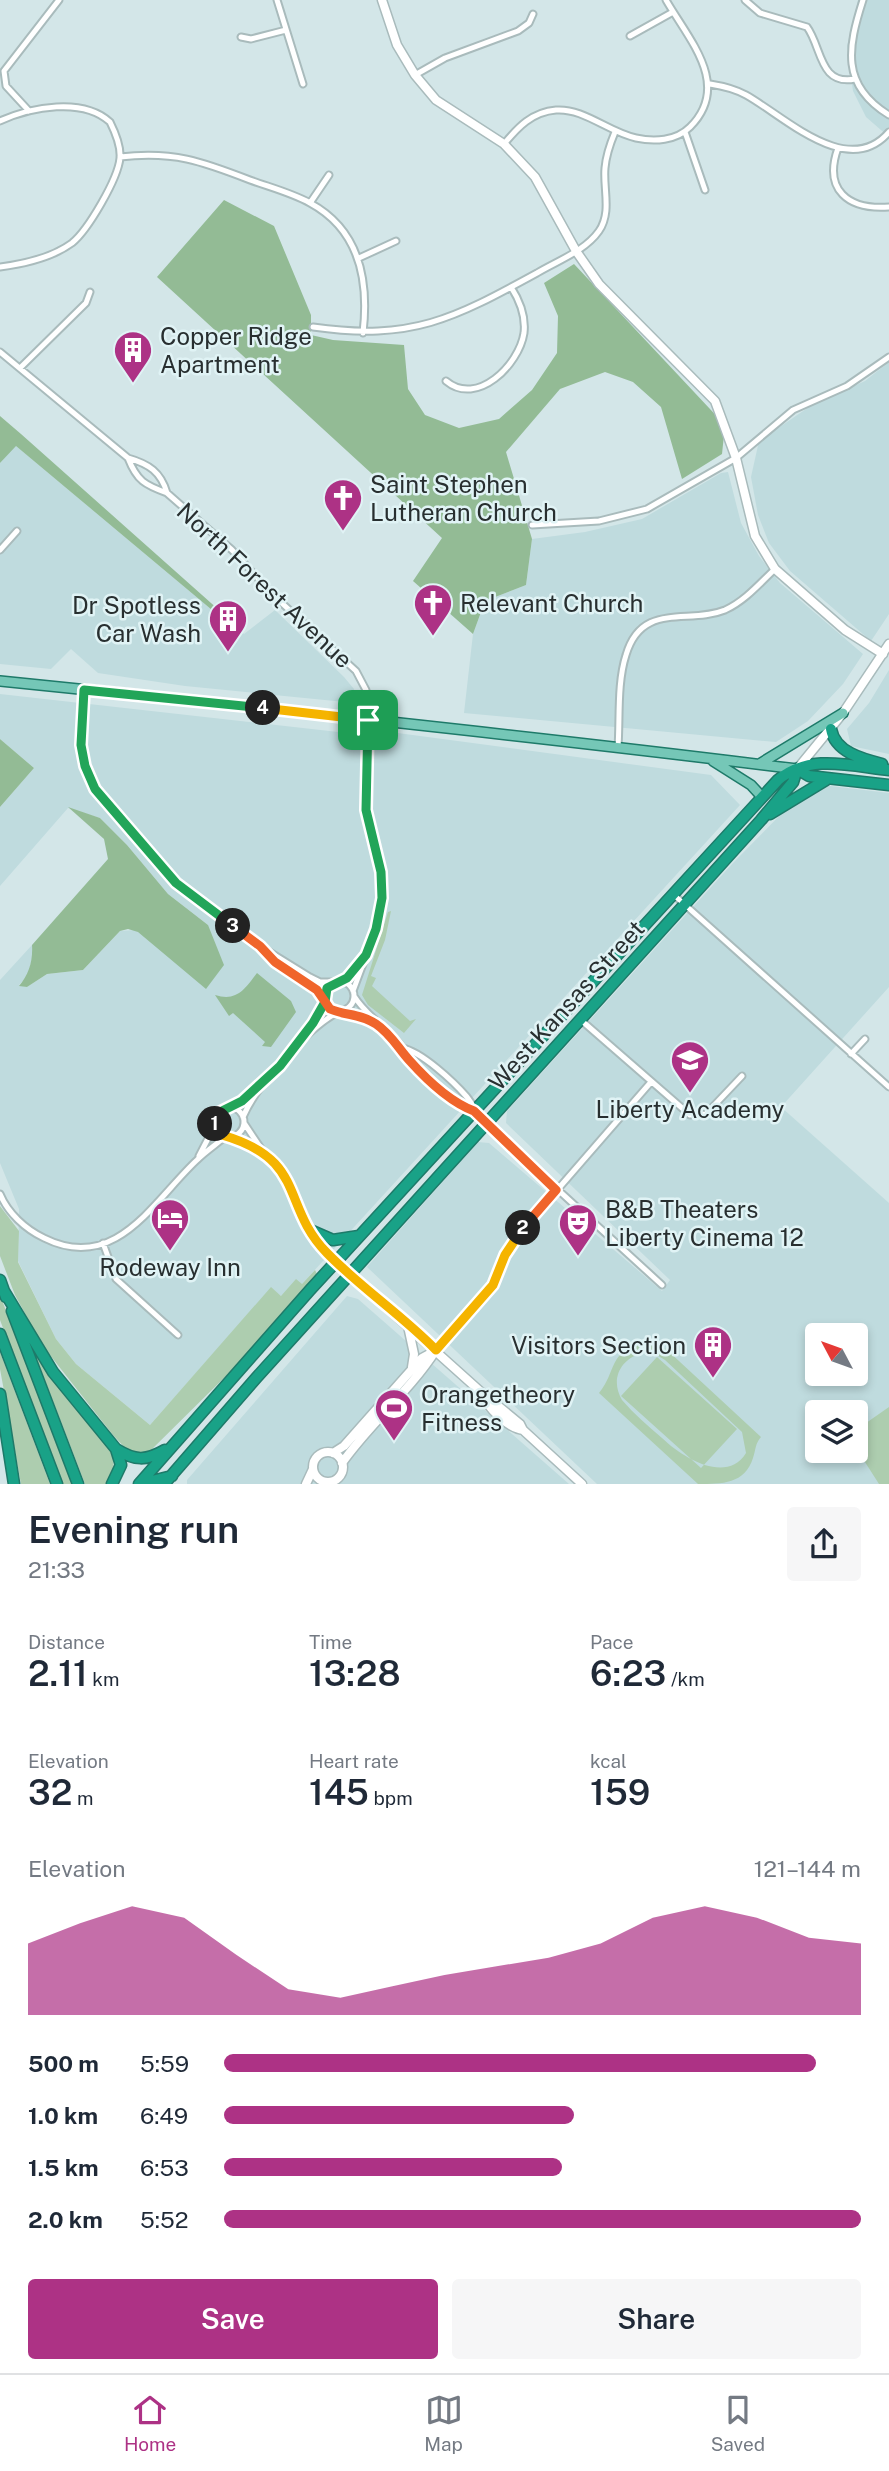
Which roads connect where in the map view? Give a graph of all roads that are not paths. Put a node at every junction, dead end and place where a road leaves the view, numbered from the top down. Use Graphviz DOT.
graph roads {
  1 [pos="59,0"];
  2 [pos="277,0"];
  3 [pos="382,0"];
  4 [pos="666,0"];
  5 [pos="745,0"];
  6 [pos="863,0"];
  7 [pos="673,12"];
  8 [pos="533,14"];
  9 [pos="286,30"];
  10 [pos="630,36"];
  11 [pos="241,37"];
  12 [pos="0,58"];
  13 [pos="9,61"];
  14 [pos="415,75"];
  15 [pos="855,79"];
  16 [pos="303,84"];
  17 [pos="710,84"];
  18 [pos="29,111"];
  19 [pos="889,115"];
  20 [pos="0,121"];
  21 [pos="615,132"];
  22 [pos="685,132"];
  23 [pos="889,132"];
  24 [pos="504,144"];
  25 [pos="838,148"];
  26 [pos="120,157"];
  27 [pos="329,175"];
  28 [pos="705,190"];
  29 [pos="310,203"];
  30 [pos="889,207"];
  31 [pos="396,241"];
  32 [pos="576,251"];
  33 [pos="359,258"];
  34 [pos="0,267"];
  35 [pos="512,287"];
  36 [pos="90,292"];
  37 [pos="313,327"];
  38 [pos="363,333"];
  39 [pos="0,352"];
  40 [pos="889,357"];
  41 [pos="20,368"];
  42 [pos="446,382"];
  43 [pos="128,458"];
  44 [pos="736,458"];
  45 [pos="167,493"];
  46 [pos="532,525"];
  47 [pos="17,531"];
  48 [pos="0,550"];
  49 [pos="775,569"];
  50 [pos="889,643"];
  51 [pos="883,654"];
  52 [pos="0,681"];
  53 [pos="84,690"];
  54 [pos="843,713"];
  55 [pos="368,720"];
  56 [pos="831,729"];
  57 [pos="618,747"];
  58 [pos="708,758"];
  59 [pos="758,764"];
  60 [pos="889,768"];
  61 [pos="797,769"];
  62 [pos="832,779"];
  63 [pos="889,785"];
  64 [pos="762,797"];
  65 [pos="761,820"];
  66 [pos="674,895"];
  67 [pos="685,904"];
  68 [pos="260,946"];
  69 [pos="366,955"];
  70 [pos="338,981"];
  71 [pos="354,994"];
  72 [pos="324,1000"];
  73 [pos="341,1011"];
  74 [pos="582,1021"];
  75 [pos="377,1025"];
  76 [pos="304,1037"];
  77 [pos="865,1039"];
  78 [pos="402,1048"];
  79 [pos="851,1054"];
  80 [pos="742,1076"];
  81 [pos="651,1082"];
  82 [pos="888,1085"];
  83 [pos="262,1086"];
  84 [pos="232,1108"];
  85 [pos="474,1111"];
  86 [pos="244,1120"];
  87 [pos="486,1124"];
  88 [pos="215,1125"];
  89 [pos="228,1136"];
  90 [pos="265,1155"];
  91 [pos="197,1160"];
  92 [pos="556,1190"];
  93 [pos="0,1194"];
  94 [pos="310,1230"];
  95 [pos="359,1236"];
  96 [pos="103,1243"];
  97 [pos="336,1262"];
  98 [pos="350,1273"];
  99 [pos="0,1280"];
  100 [pos="663,1285"];
  101 [pos="4,1292"];
  102 [pos="408,1326"];
  103 [pos="0,1334"];
  104 [pos="178,1335"];
  105 [pos="436,1350"];
  106 [pos="411,1370"];
  107 [pos="0,1394"];
  108 [pos="172,1447"];
  109 [pos="116,1448"];
  110 [pos="332,1453"];
  111 [pos="342,1464"];
  112 [pos="313,1469"];
  113 [pos="168,1480"];
  114 [pos="323,1483"];
  115 [pos="14,1484"];
  116 [pos="57,1484"];
  117 [pos="78,1484"];
  118 [pos="112,1484"];
  119 [pos="139,1484"];
  120 [pos="306,1484"];
  121 [pos="582,1484"];
  1 -- 13 [label="street"];
  2 -- 9 [label="street"];
  3 -- 14 [label="street"];
  4 -- 7 [label="street"];
  5 -- 15 [label="street"];
  6 -- 15 [label="street"];
  7 -- 10 [label="street"];
  7 -- 17 [label="street"];
  8 -- 14 [label="street"];
  9 -- 11 [label="street"];
  9 -- 16 [label="street"];
  12 -- 13 [label="street"];
  13 -- 18 [label="street"];
  14 -- 24 [label="street"];
  15 -- 19 [label="street"];
  17 -- 22 [label="street"];
  17 -- 25 [label="street"];
  18 -- 20 [label="street"];
  18 -- 26 [label="street"];
  21 -- 22 [label="street"];
  21 -- 24 [label="street"];
  21 -- 32 [label="street"];
  22 -- 28 [label="street"];
  23 -- 25 [label="street"];
  24 -- 32 [label="street"];
  25 -- 30 [label="street"];
  26 -- 29 [label="street"];
  26 -- 34 [label="street"];
  27 -- 29 [label="street"];
  29 -- 33 [label="street"];
  31 -- 33 [label="street"];
  32 -- 35 [label="street"];
  32 -- 44 [label="street"];
  33 -- 38 [label="street"];
  35 -- 38 [label="street"];
  35 -- 42 [label="street"];
  36 -- 41 [label="street"];
  37 -- 38 [label="street"];
  39 -- 41 [label="street, North Forest Avenue"];
  40 -- 44 [label="street"];
  41 -- 43 [label="street, North Forest Avenue"];
  43 -- 45 [label="street, North Forest Avenue"];
  43 -- 45 [label="street, North Forest Avenue"];
  44 -- 46 [label="street"];
  44 -- 49 [label="street"];
  45 -- 55 [label="street, North Forest Avenue"];
  47 -- 48 [label="street"];
  49 -- 51 [label="street"];
  49 -- 57 [label="street"];
  50 -- 51 [label="street, West Kansas Street"];
  51 -- 54 [label="street, West Kansas Street"];
  52 -- 53 [label="main road"];
  53 -- 55 [label="main road"];
  53 -- 68 [label="street"];
  54 -- 56 [label="street, West Kansas Street"];
  54 -- 59 [label="main road"];
  55 -- 57 [label="main road"];
  55 -- 69 [label="street, North Forest Avenue"];
  56 -- 60 [label="highway"];
  56 -- 61 [label="street, West Kansas Street"];
  57 -- 58 [label="main road"];
  58 -- 59 [label="main road"];
  58 -- 64 [label="main road"];
  59 -- 61 [label="main road"];
  60 -- 61 [label="highway"];
  61 -- 62 [label="highway"];
  61 -- 64 [label="highway, West Kansas Street"];
  61 -- 65 [label="highway, West Kansas Street"];
  62 -- 63 [label="highway"];
  62 -- 65 [label="highway"];
  64 -- 66 [label="highway, West Kansas Street"];
  65 -- 67 [label="highway, West Kansas Street"];
  66 -- 67 [label="street"];
  66 -- 85 [label="highway, West Kansas Street"];
  67 -- 74 [label="highway, West Kansas Street"];
  67 -- 79 [label="street"];
  68 -- 70 [label="street"];
  68 -- 72 [label="street"];
  69 -- 70 [label="street"];
  69 -- 71 [label="street, North Forest Avenue"];
  70 -- 71 [label="street"];
  70 -- 72 [label="street"];
  71 -- 73 [label="street"];
  71 -- 75 [label="street"];
  72 -- 73 [label="street"];
  72 -- 76 [label="street"];
  73 -- 75 [label="street"];
  73 -- 76 [label="street"];
  74 -- 81 [label="street"];
  74 -- 87 [label="highway, West Kansas Street"];
  75 -- 78 [label="street"];
  76 -- 83 [label="street"];
  77 -- 79 [label="street"];
  78 -- 85 [label="street"];
  78 -- 85 [label="street"];
  79 -- 82 [label="street"];
  80 -- 81 [label="street"];
  81 -- 92 [label="street"];
  83 -- 84 [label="street"];
  83 -- 86 [label="street"];
  84 -- 86 [label="street"];
  84 -- 88 [label="street"];
  85 -- 87 [label="street"];
  85 -- 95 [label="highway, West Kansas Street"];
  86 -- 89 [label="street"];
  86 -- 90 [label="street"];
  87 -- 92 [label="street"];
  87 -- 98 [label="highway, West Kansas Street"];
  88 -- 89 [label="street"];
  88 -- 91 [label="street"];
  89 -- 90 [label="street"];
  89 -- 91 [label="street"];
  90 -- 94 [label="street"];
  91 -- 96 [label="street"];
  92 -- 100 [label="street"];
  92 -- 105 [label="street"];
  93 -- 96 [label="street"];
  94 -- 95 [label="highway"];
  94 -- 97 [label="street"];
  95 -- 97 [label="highway, West Kansas Street"];
  96 -- 104 [label="street"];
  97 -- 98 [label="street"];
  97 -- 108 [label="highway, West Kansas Street"];
  98 -- 102 [label="street"];
  98 -- 113 [label="highway, West Kansas Street"];
  99 -- 101 [label="highway"];
  101 -- 109 [label="highway"];
  101 -- 117 [label="highway"];
  102 -- 105 [label="street"];
  102 -- 106 [label="street"];
  103 -- 116 [label="highway"];
  105 -- 106 [label="street"];
  105 -- 111 [label="street"];
  105 -- 121 [label="street"];
  106 -- 110 [label="street"];
  107 -- 115 [label="highway"];
  108 -- 109 [label="highway"];
  108 -- 119 [label="highway, West Kansas Street"];
  109 -- 118 [label="highway"];
  110 -- 111 [label="street"];
  110 -- 112 [label="street"];
  111 -- 114 [label="street"];
  112 -- 114 [label="street"];
  112 -- 120 [label="street"];
  113 -- 119 [label="highway"];
}
